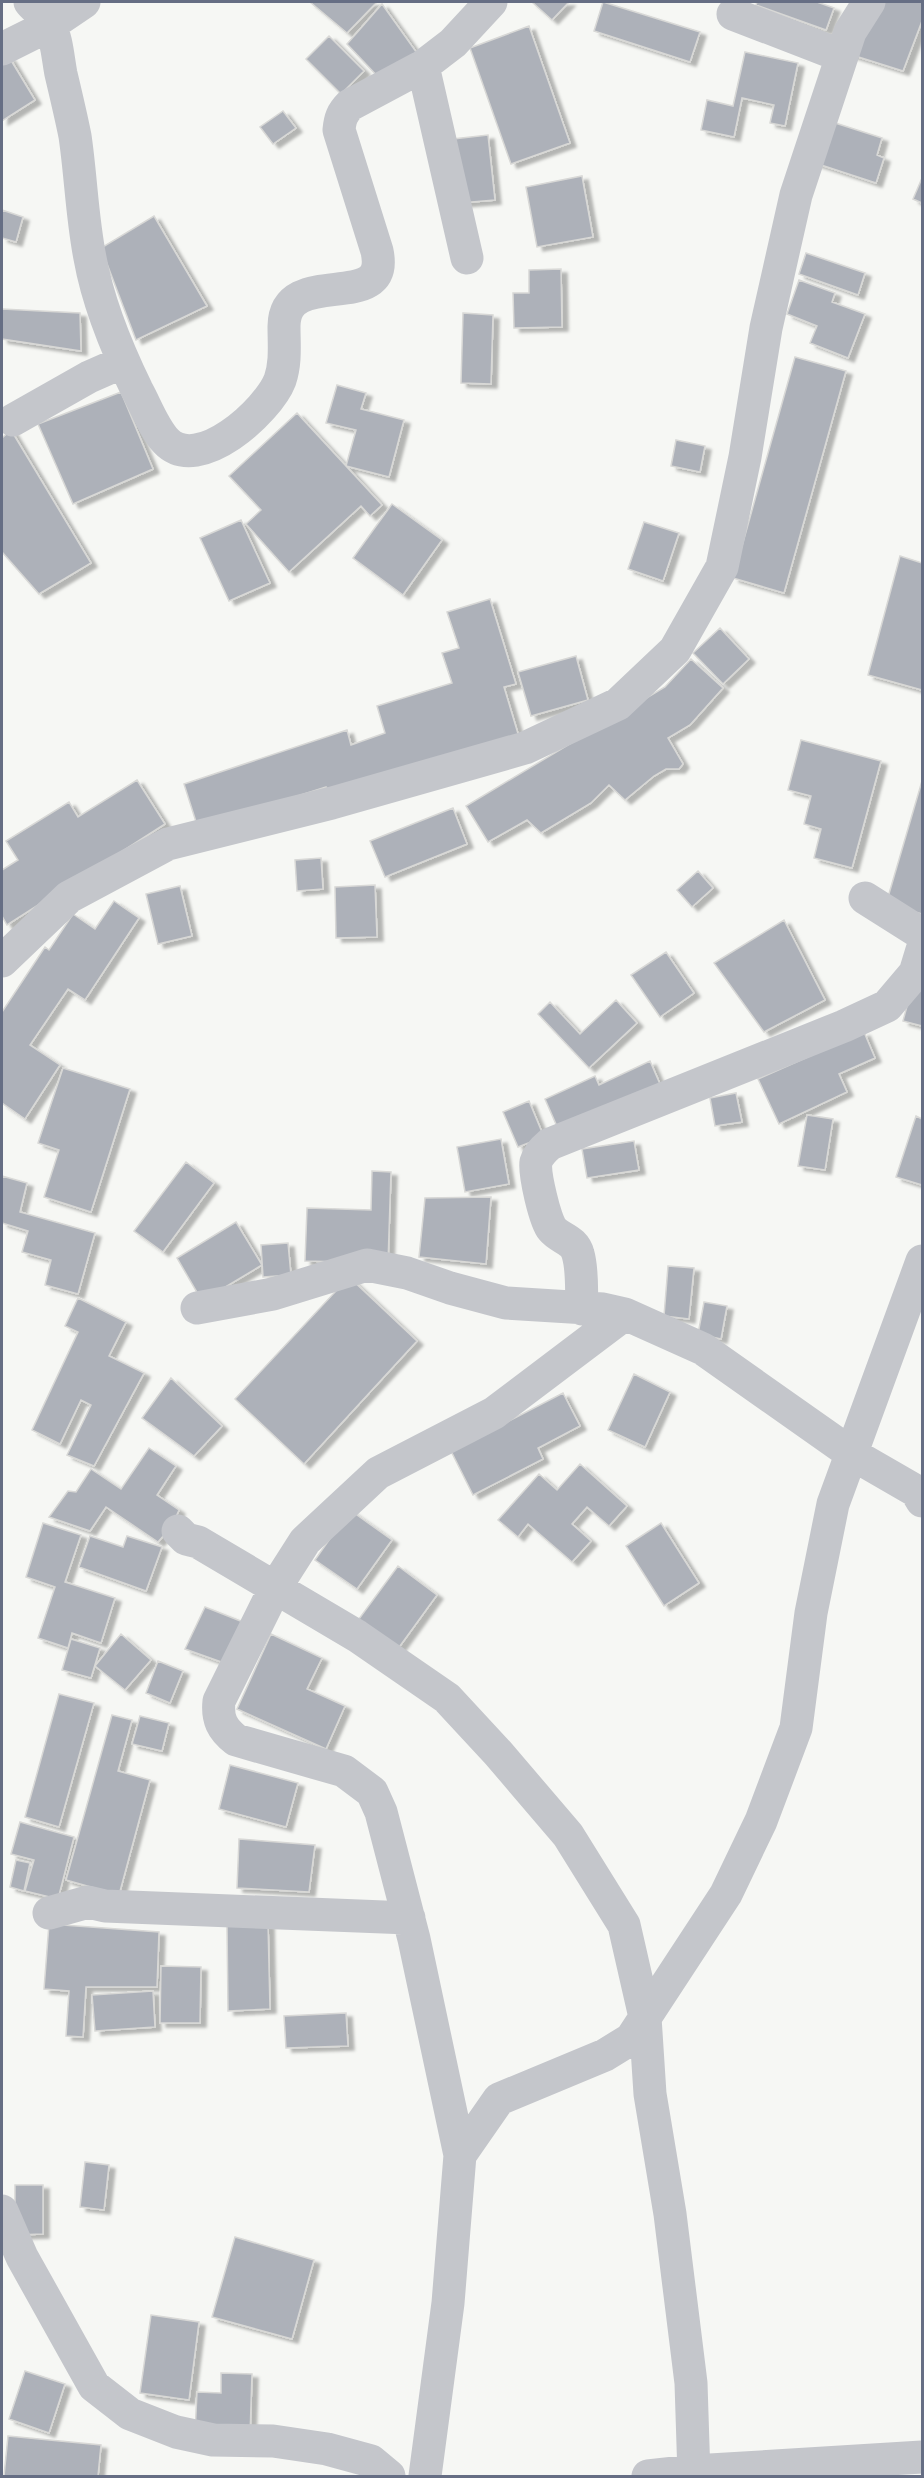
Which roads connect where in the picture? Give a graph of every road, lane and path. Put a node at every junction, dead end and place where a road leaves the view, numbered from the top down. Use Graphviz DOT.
graph roads {
  1 [pos="84,2"];
  2 [pos="491,2"];
  3 [pos="869,2"];
  4 [pos="40,13"];
  5 [pos="733,14"];
  6 [pos="2,49"];
  7 [pos="842,56"];
  8 [pos="423,66"];
  9 [pos="467,258"];
  10 [pos="123,362"];
  11 [pos="13,420"];
  12 [pos="865,898"];
  13 [pos="922,934"];
  14 [pos="922,950"];
  15 [pos="2,961"];
  16 [pos="922,1261"];
  17 [pos="197,1308"];
  18 [pos="582,1309"];
  19 [pos="625,1314"];
  20 [pos="852,1454"];
  21 [pos="922,1501"];
  22 [pos="178,1531"];
  23 [pos="275,1588"];
  24 [pos="49,1913"];
  25 [pos="409,1918"];
  26 [pos="645,2017"];
  27 [pos="460,2155"];
  28 [pos="2,2211"];
  29 [pos="922,2457"];
  30 [pos="883,2469"];
  31 [pos="693,2474"];
  32 [pos="389,2476"];
  33 [pos="425,2476"];
  34 [pos="648,2476"];
  1 -- 4 [label="street"];
  2 -- 8 [label="street"];
  3 -- 7 [label="street"];
  4 -- 6 [label="street"];
  4 -- 10 [label="street"];
  5 -- 7 [label="street"];
  7 -- 15 [label="street"];
  8 -- 9 [label="street"];
  8 -- 10 [label="street"];
  10 -- 11 [label="street"];
  12 -- 13 [label="street"];
  14 -- 18 [label="street"];
  16 -- 20 [label="street"];
  17 -- 18 [label="street"];
  18 -- 19 [label="street"];
  19 -- 20 [label="street"];
  19 -- 23 [label="street"];
  20 -- 21 [label="street"];
  20 -- 26 [label="street"];
  22 -- 23 [label="street"];
  23 -- 25 [label="street"];
  23 -- 26 [label="street"];
  24 -- 25 [label="street"];
  25 -- 27 [label="street"];
  26 -- 27 [label="street"];
  26 -- 31 [label="street"];
  27 -- 33 [label="street"];
  28 -- 32 [label="street"];
  29 -- 30 [label="street"];
  30 -- 31 [label="street"];
  31 -- 34 [label="street"];
}
